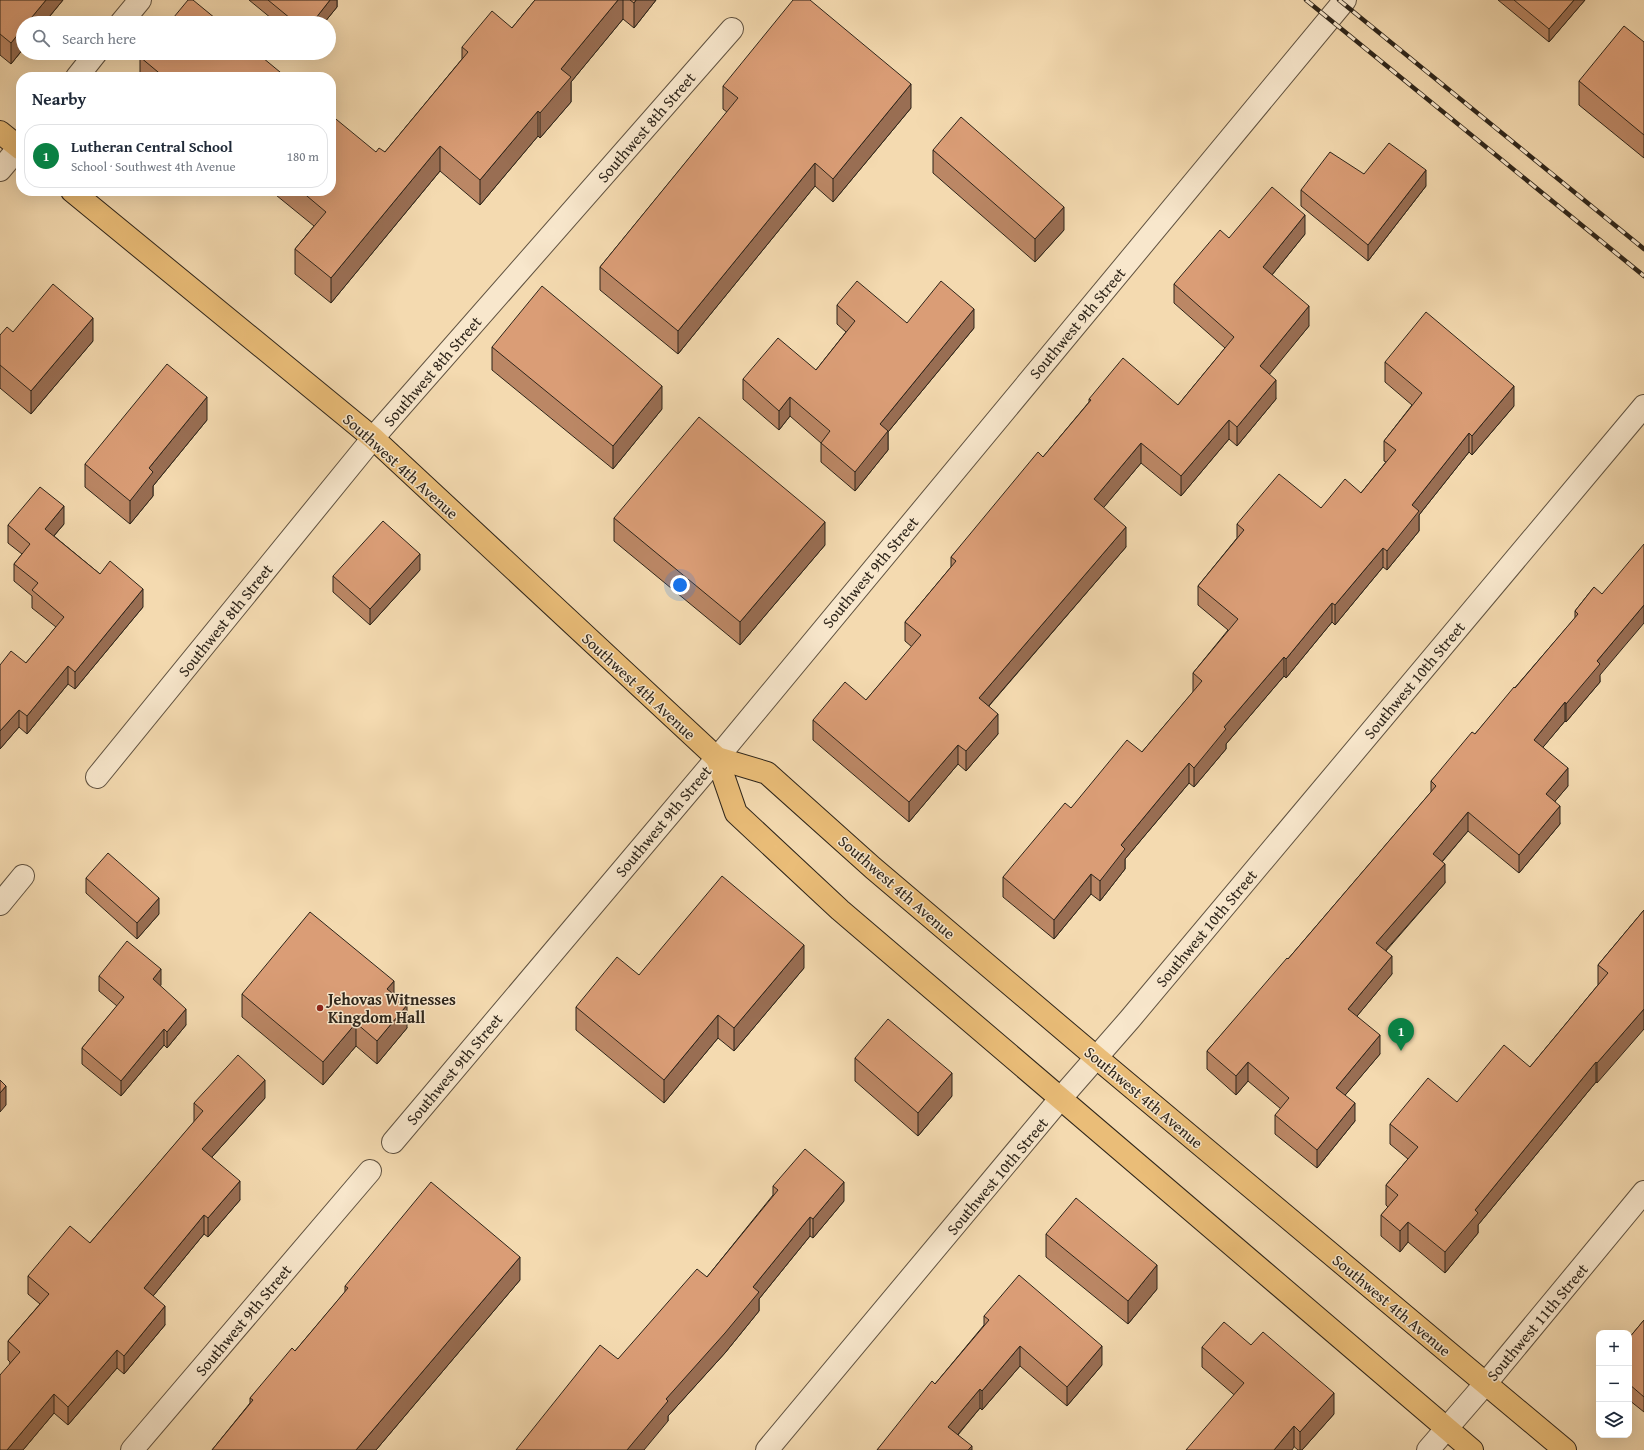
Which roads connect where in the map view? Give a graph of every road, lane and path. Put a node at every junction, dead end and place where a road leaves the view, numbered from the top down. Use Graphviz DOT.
graph roads {
  1 [pos="140,0"];
  2 [pos="1345,0"];
  3 [pos="127,16"];
  4 [pos="732,28"];
  5 [pos="90,60"];
  6 [pos="81,72"];
  7 [pos="0,132"];
  8 [pos="16,145"];
  9 [pos="16,152"];
  10 [pos="0,170"];
  11 [pos="78,196"];
  12 [pos="1644,406"];
  13 [pos="373,438"];
  14 [pos="717,758"];
  15 [pos="97,777"];
  16 [pos="23,876"];
  17 [pos="0,904"];
  18 [pos="1097,1058"];
  19 [pos="1060,1099"];
  20 [pos="393,1142"];
  21 [pos="370,1171"];
  22 [pos="1644,1192"];
  23 [pos="1486,1383"];
  24 [pos="1446,1428"];
  25 [pos="132,1450"];
  26 [pos="767,1450"];
  27 [pos="1428,1450"];
  28 [pos="1472,1450"];
  29 [pos="1565,1450"];
  1 -- 3 [label="street"];
  2 -- 14 [label="street, Southwest 9th Street"];
  4 -- 13 [label="street, Southwest 8th Street"];
  5 -- 6 [label="street"];
  7 -- 8 [label="main road"];
  9 -- 10 [label="street"];
  11 -- 13 [label="main road, Southwest 4th Avenue"];
  12 -- 18 [label="street, Southwest 10th Street"];
  13 -- 14 [label="main road, Southwest 4th Avenue"];
  13 -- 15 [label="street, Southwest 8th Street"];
  14 -- 18 [label="main road, Southwest 4th Avenue"];
  14 -- 19 [label="main road, Southwest 4th Avenue"];
  14 -- 20 [label="street, Southwest 9th Street"];
  16 -- 17 [label="street"];
  18 -- 19 [label="street, Southwest 10th Street"];
  18 -- 23 [label="main road, Southwest 4th Avenue"];
  19 -- 24 [label="main road, Southwest 4th Avenue"];
  19 -- 26 [label="street, Southwest 10th Street"];
  21 -- 25 [label="street, Southwest 9th Street"];
  22 -- 23 [label="street, Southwest 11th Street"];
  23 -- 24 [label="street, Southwest 11th Street"];
  23 -- 29 [label="main road, Southwest 4th Avenue"];
  24 -- 27 [label="street, Southwest 11th Street"];
  24 -- 28 [label="main road, Southwest 4th Avenue"];
}
